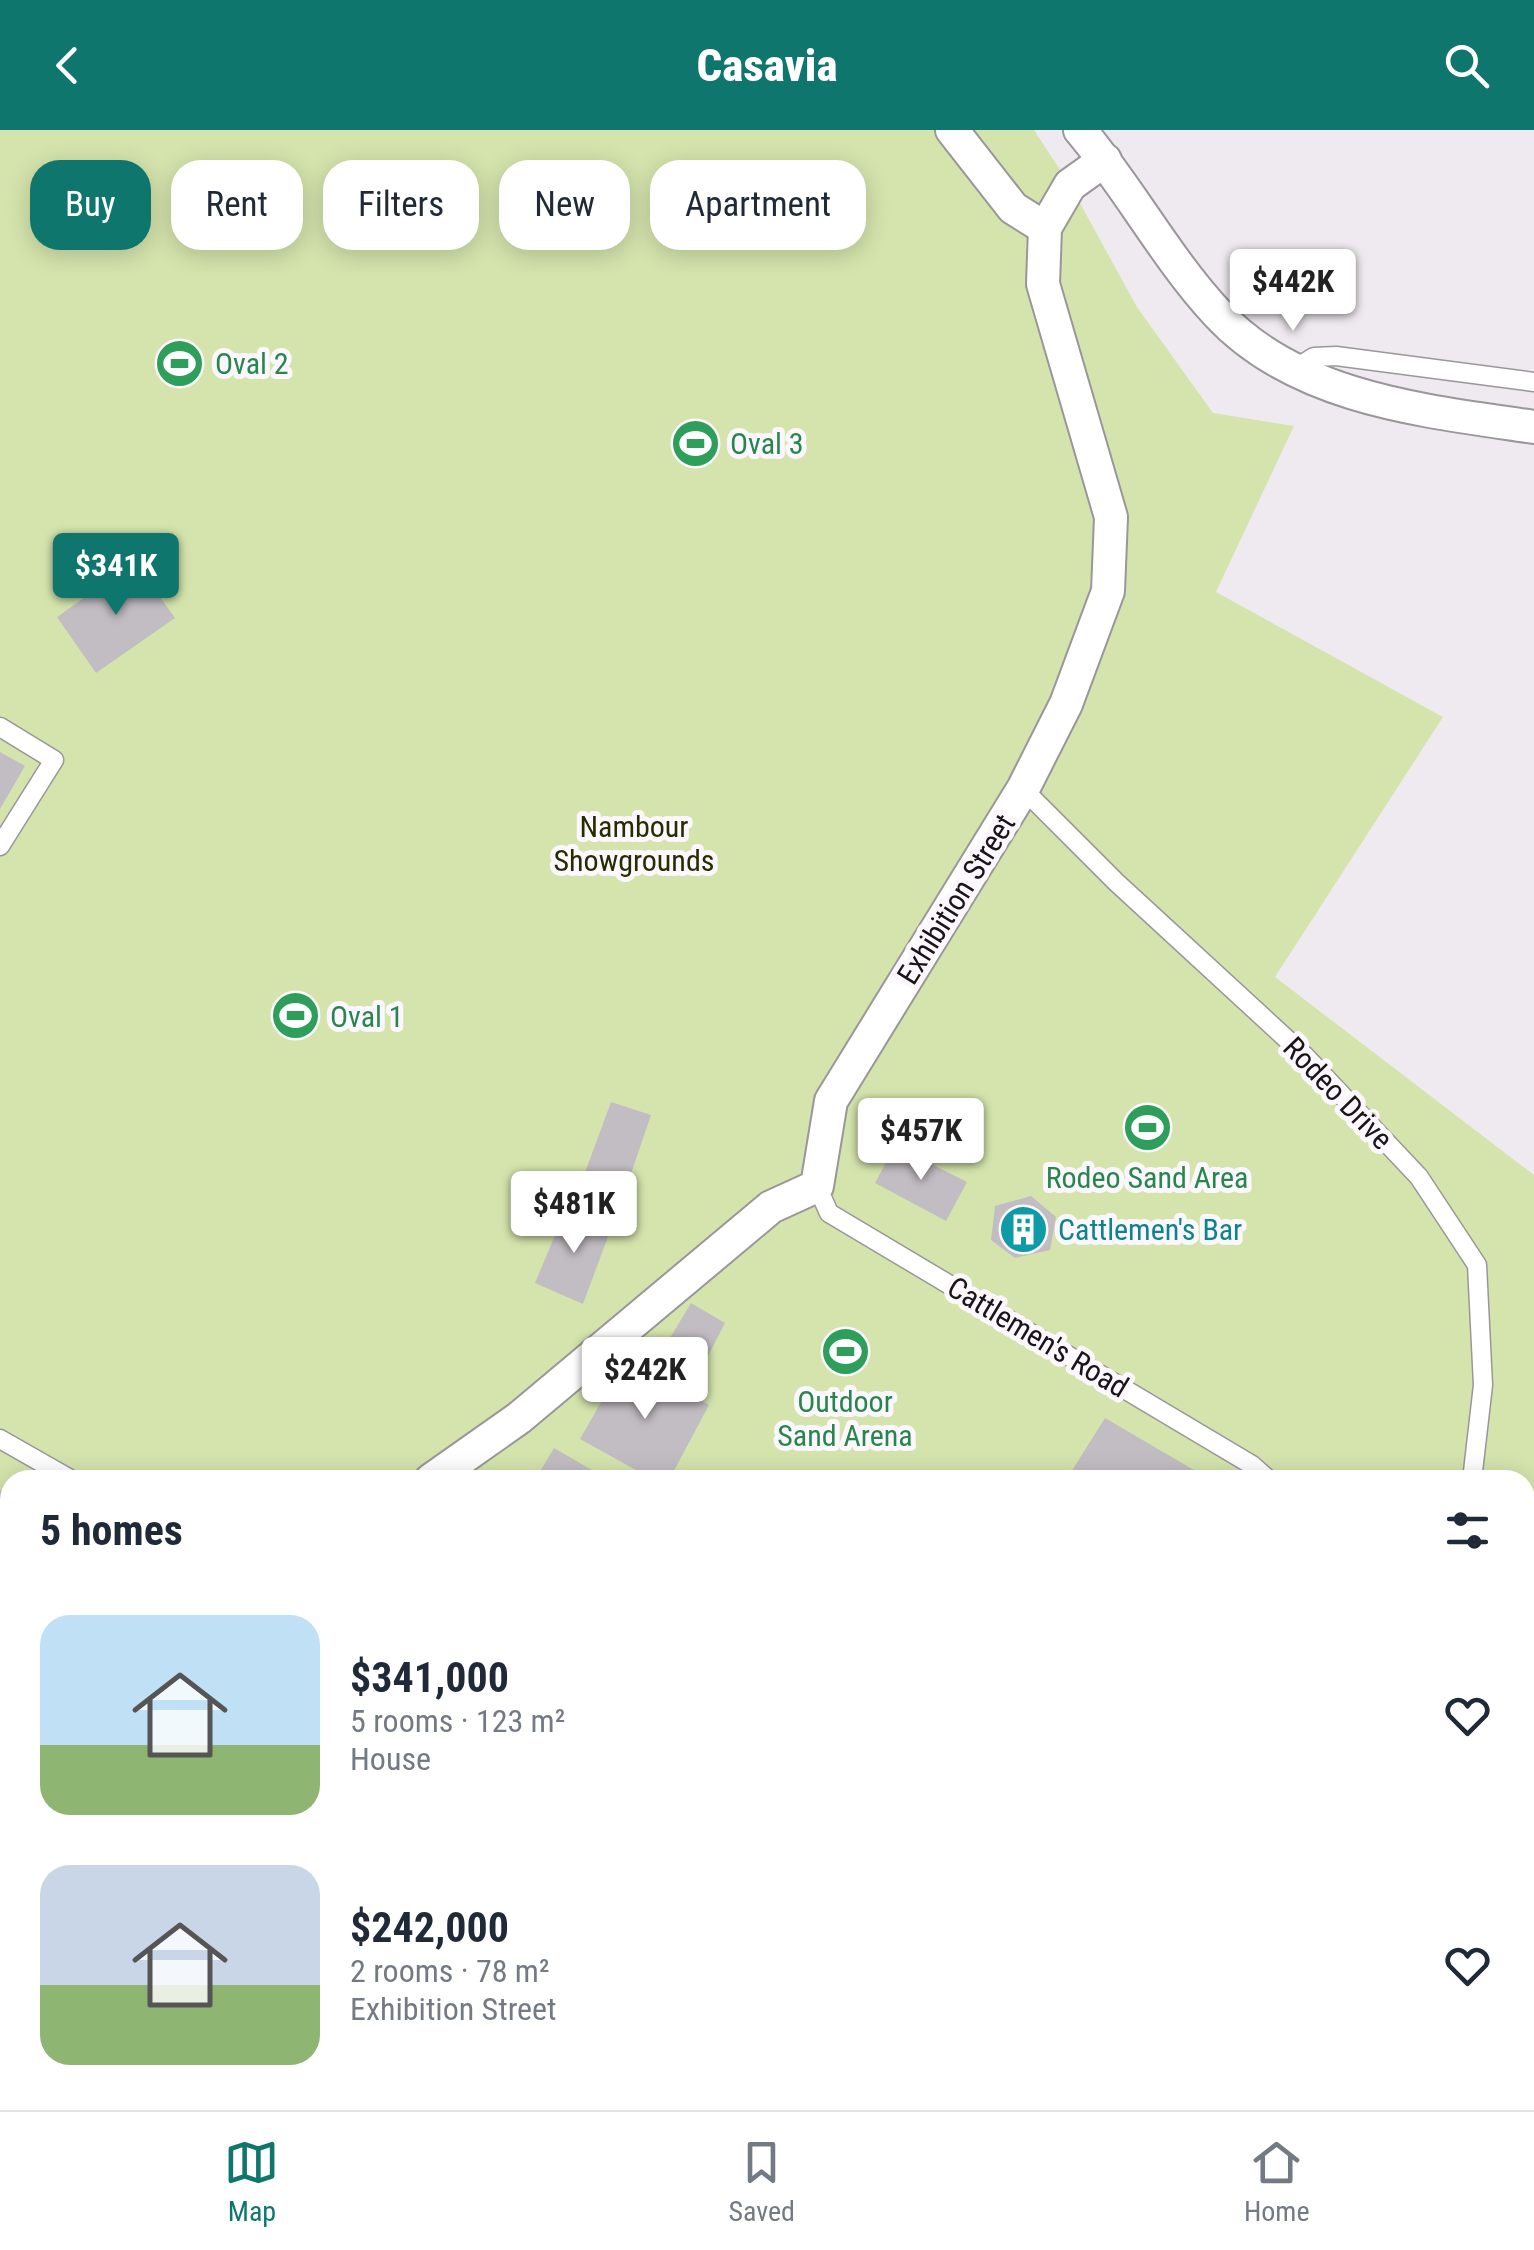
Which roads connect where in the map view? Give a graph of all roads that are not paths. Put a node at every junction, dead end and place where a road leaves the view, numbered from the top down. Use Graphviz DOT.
graph roads {
  1 [pos="952,130"];
  2 [pos="1080,130"];
  3 [pos="1105,145"];
  4 [pos="1045,228"];
  5 [pos="1292,370"];
  6 [pos="1534,382"];
  7 [pos="1534,427"];
  8 [pos="0,726"];
  9 [pos="1023,789"];
  10 [pos="0,846"];
  11 [pos="817,1186"];
  12 [pos="0,1439"];
  13 [pos="54,1470"];
  14 [pos="446,1470"];
  15 [pos="1258,1470"];
  16 [pos="1473,1470"];
  1 -- 4 [label="street"];
  2 -- 3 [label="street"];
  3 -- 4 [label="street, Exhibition Street"];
  3 -- 5 [label="street"];
  4 -- 9 [label="street, Exhibition Street"];
  5 -- 6 [label="lane"];
  5 -- 7 [label="street"];
  8 -- 10 [label="lane"];
  9 -- 11 [label="street, Exhibition Street"];
  9 -- 16 [label="lane, Rodeo Drive"];
  11 -- 14 [label="street"];
  11 -- 15 [label="lane, Cattlemen's Road"];
  12 -- 13 [label="lane"];
}
